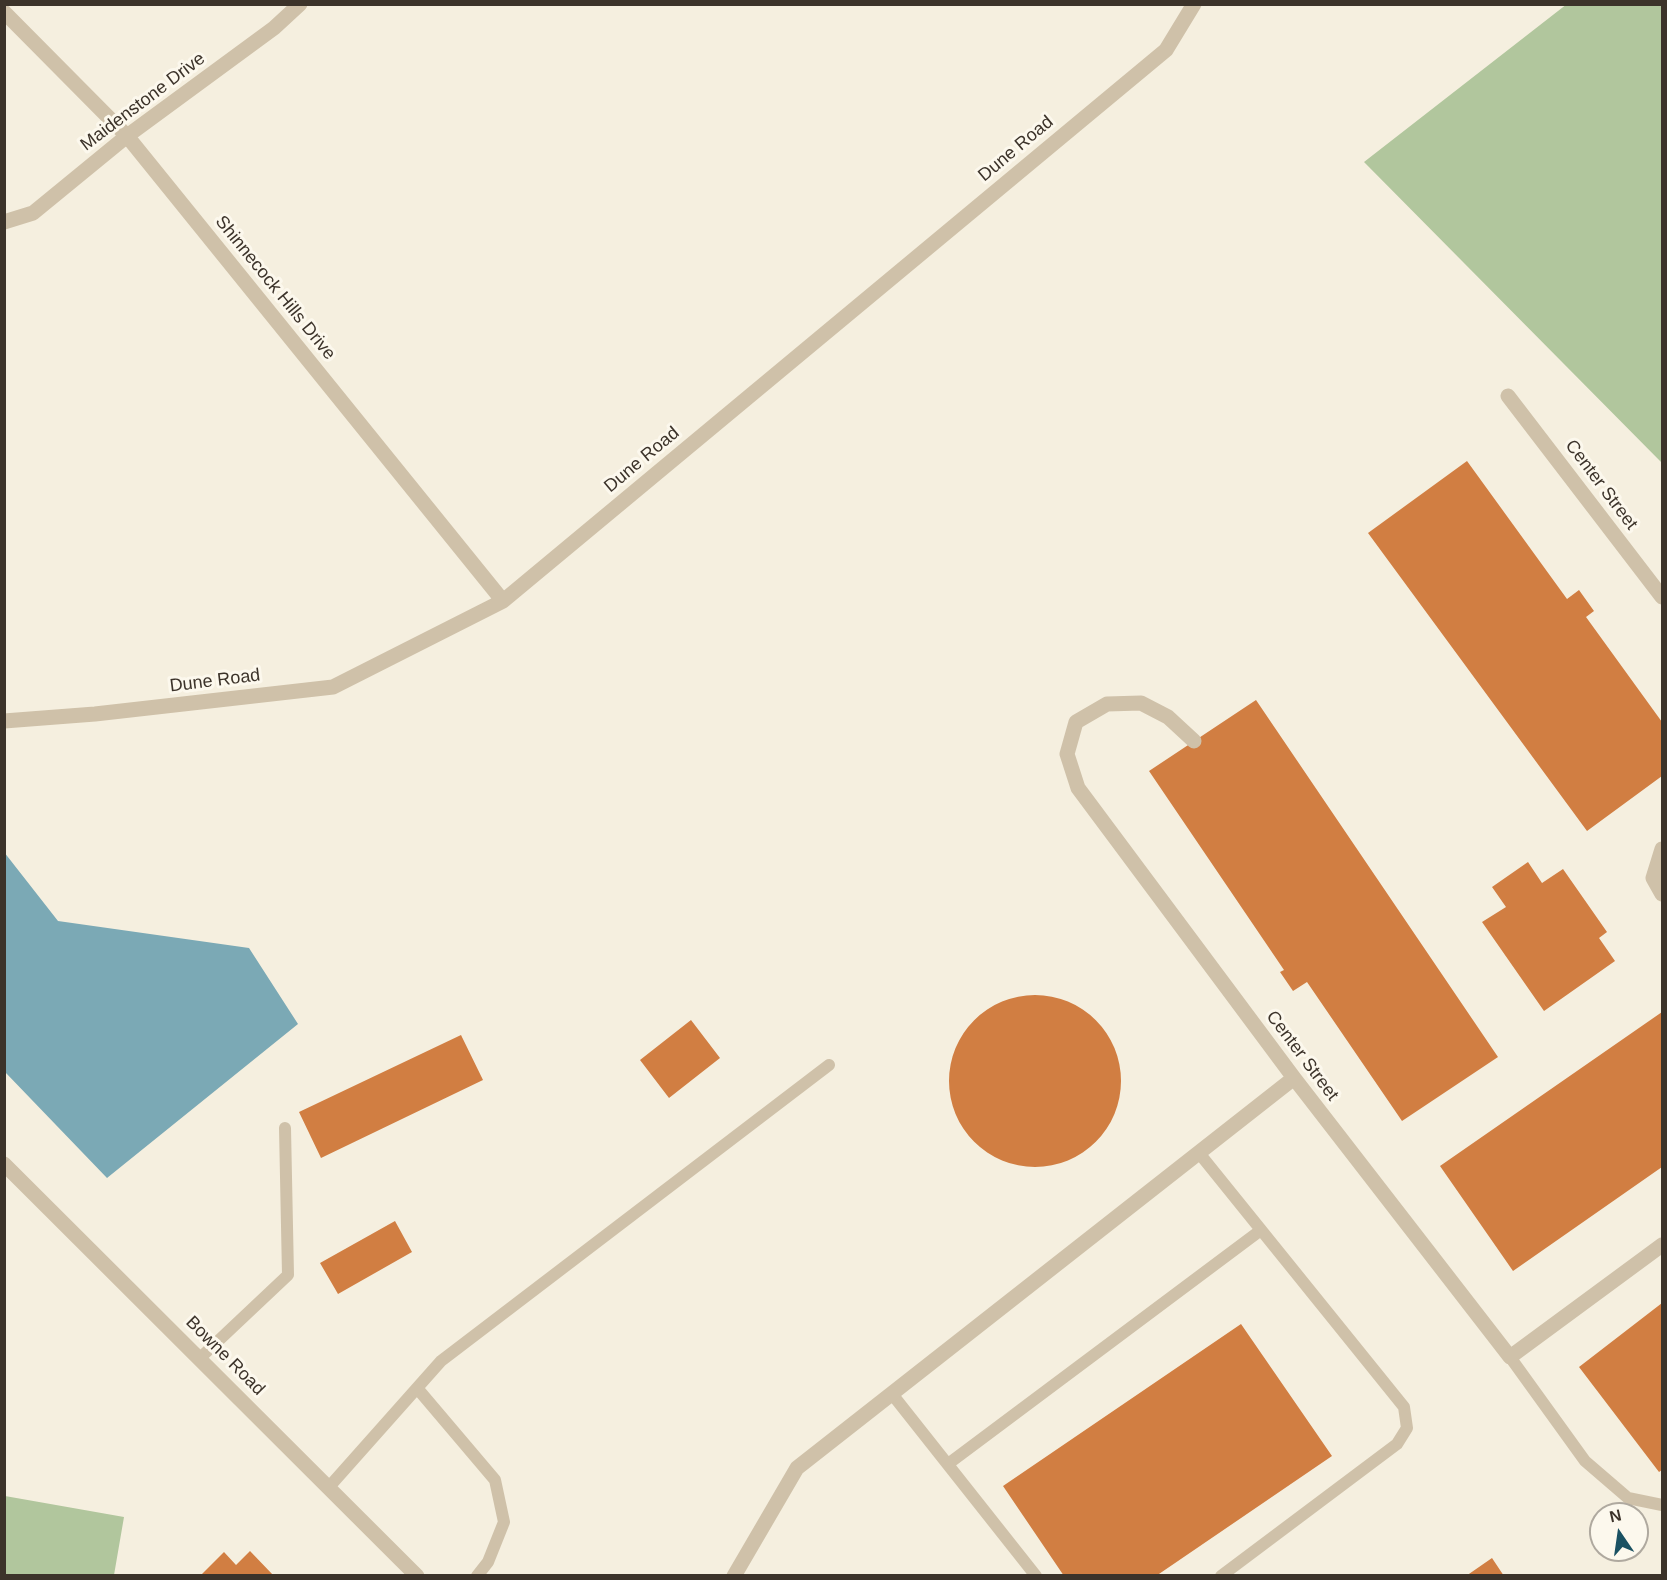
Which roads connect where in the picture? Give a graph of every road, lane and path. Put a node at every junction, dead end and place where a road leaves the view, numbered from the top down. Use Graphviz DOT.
graph roads {
  1 [pos="300,4"];
  2 [pos="1194,4"];
  3 [pos="4,12"];
  4 [pos="127,136"];
  5 [pos="4,222"];
  6 [pos="1508,396"];
  7 [pos="1662,597"];
  8 [pos="503,601"];
  9 [pos="4,722"];
  10 [pos="1194,741"];
  11 [pos="1662,849"];
  12 [pos="1662,894"];
  13 [pos="829,1065"];
  14 [pos="1294,1078"];
  15 [pos="285,1128"];
  16 [pos="1199,1153"];
  17 [pos="4,1164"];
  18 [pos="1261,1230"];
  19 [pos="1662,1245"];
  20 [pos="1510,1357"];
  21 [pos="200,1358"];
  22 [pos="417,1388"];
  23 [pos="892,1394"];
  24 [pos="948,1464"];
  25 [pos="329,1488"];
  26 [pos="1662,1505"];
  27 [pos="417,1575"];
  28 [pos="477,1575"];
  29 [pos="735,1575"];
  30 [pos="1036,1575"];
  31 [pos="1221,1575"];
  1 -- 4 [label="street, Maidenstone Drive"];
  2 -- 8 [label="street, Dune Road"];
  3 -- 4 [label="street, Shinnecock Hills Drive"];
  4 -- 5 [label="street, Maidenstone Drive"];
  4 -- 8 [label="street, Shinnecock Hills Drive"];
  6 -- 7 [label="street, Center Street"];
  8 -- 9 [label="street, Dune Road"];
  10 -- 14 [label="street, Center Street"];
  11 -- 12 [label="street"];
  13 -- 22 [label="lane"];
  14 -- 16 [label="street"];
  14 -- 20 [label="street, Center Street"];
  15 -- 21 [label="lane"];
  16 -- 18 [label="lane"];
  16 -- 23 [label="street"];
  17 -- 21 [label="street, Bowne Road"];
  18 -- 24 [label="lane"];
  18 -- 31 [label="lane"];
  19 -- 20 [label="street"];
  20 -- 26 [label="lane"];
  21 -- 25 [label="street, Bowne Road"];
  22 -- 25 [label="lane"];
  22 -- 28 [label="lane"];
  23 -- 24 [label="lane"];
  23 -- 29 [label="street"];
  24 -- 30 [label="lane"];
  25 -- 27 [label="street, Bowne Road"];
}
